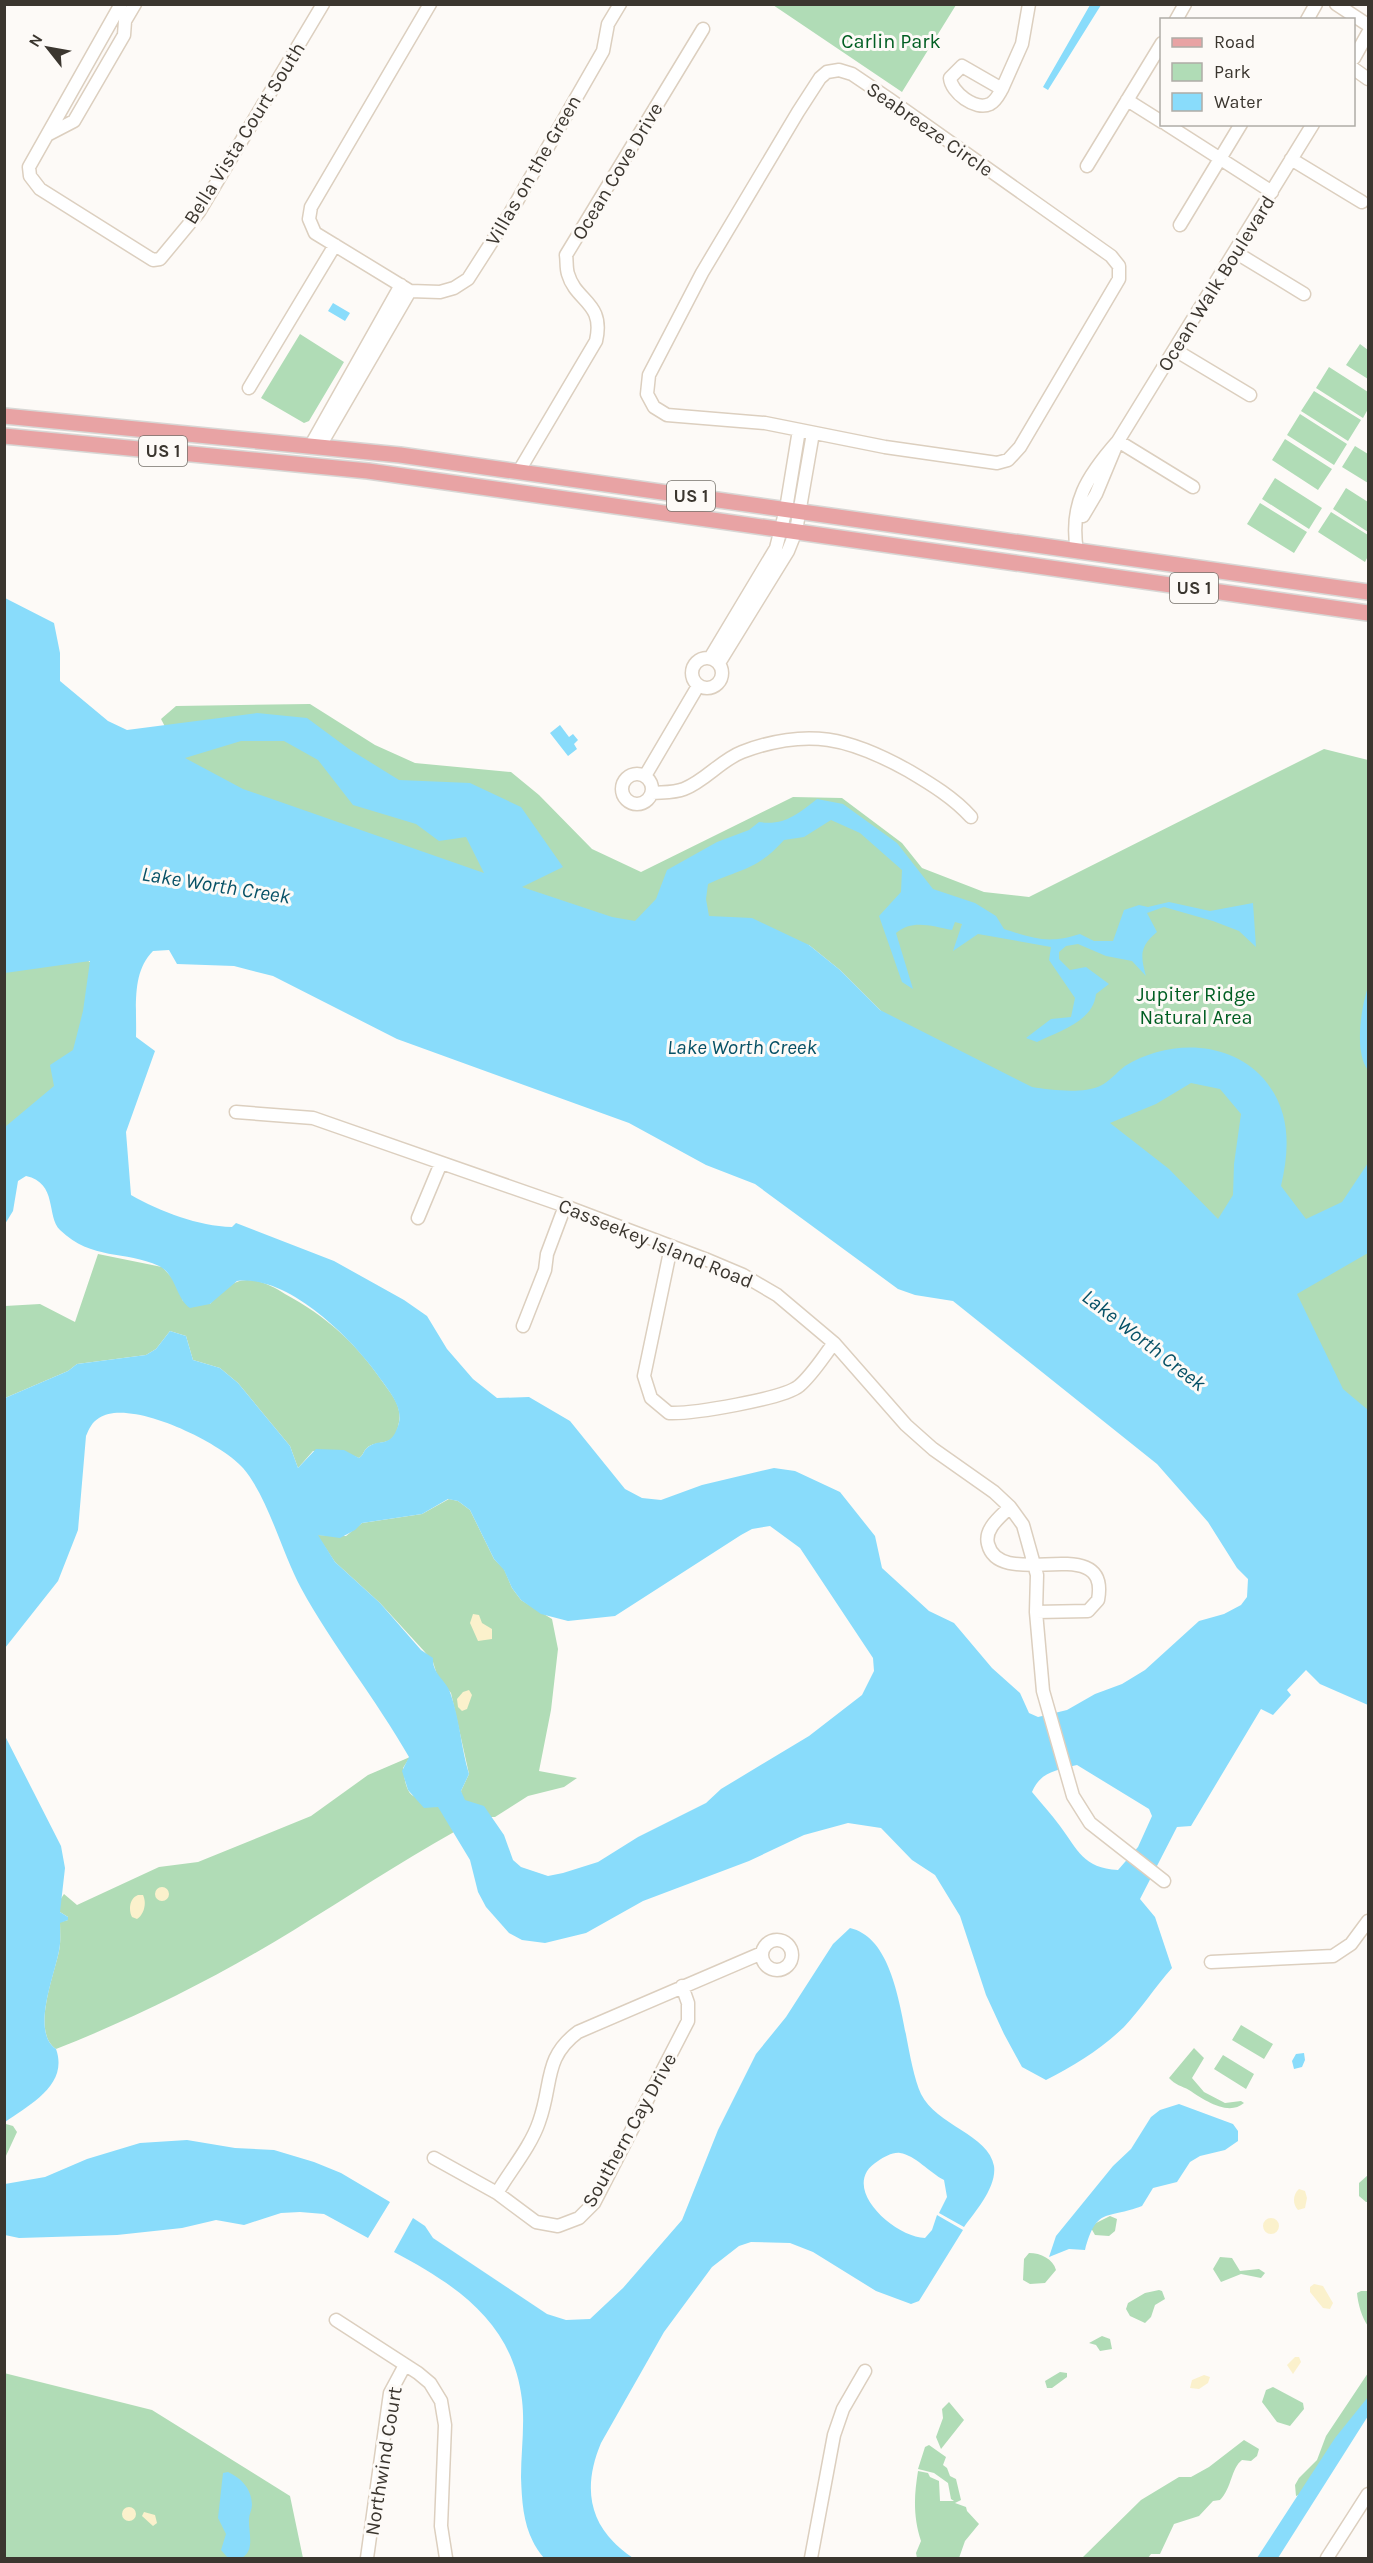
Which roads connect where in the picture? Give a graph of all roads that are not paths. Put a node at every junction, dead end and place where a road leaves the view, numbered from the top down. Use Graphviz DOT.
graph roads {
  1 [pos="120,4"];
  2 [pos="135,4"];
  3 [pos="430,4"];
  4 [pos="620,4"];
  5 [pos="1029,4"];
  6 [pos="1185,4"];
  7 [pos="1316,4"];
  8 [pos="1336,4"];
  9 [pos="320,6"];
  10 [pos="1177,18"];
  11 [pos="1308,18"];
  12 [pos="1368,25"];
  13 [pos="703,29"];
  14 [pos="1368,33"];
  15 [pos="1160,45"];
  16 [pos="1355,55"];
  17 [pos="85,70"];
  18 [pos="1355,70"];
  19 [pos="99,78"];
  20 [pos="1368,79"];
  21 [pos="1002,89"];
  22 [pos="1127,100"];
  23 [pos="1160,121"];
  24 [pos="1169,126"];
  25 [pos="1240,126"];
  26 [pos="1312,126"];
  27 [pos="49,134"];
  28 [pos="1220,159"];
  29 [pos="1291,159"];
  30 [pos="1087,166"];
  31 [pos="1272,192"];
  32 [pos="1362,202"];
  33 [pos="1179,225"];
  34 [pos="334,245"];
  35 [pos="1235,252"];
  36 [pos="406,288"];
  37 [pos="1304,294"];
  38 [pos="1175,350"];
  39 [pos="249,387"];
  40 [pos="1250,395"];
  41 [pos="4,416"];
  42 [pos="74,423"];
  43 [pos="4,424"];
  44 [pos="799,430"];
  45 [pos="813,433"];
  46 [pos="4,436"];
  47 [pos="1119,441"];
  48 [pos="315,445"];
  49 [pos="400,455"];
  50 [pos="230,457"];
  51 [pos="794,460"];
  52 [pos="808,461"];
  53 [pos="519,471"];
  54 [pos="1087,484"];
  55 [pos="1193,487"];
  56 [pos="507,491"];
  57 [pos="679,494"];
  58 [pos="793,510"];
  59 [pos="1083,516"];
  60 [pos="789,529"];
  61 [pos="1077,551"];
  62 [pos="1071,570"];
  63 [pos="1368,592"];
  64 [pos="1368,613"];
  65 [pos="715,661"];
  66 [pos="698,686"];
  67 [pos="645,776"];
  68 [pos="652,793"];
  69 [pos="971,817"];
  70 [pos="236,1112"];
  71 [pos="441,1163"];
  72 [pos="565,1206"];
  73 [pos="418,1218"];
  74 [pos="671,1246"];
  75 [pos="523,1326"];
  76 [pos="834,1343"];
  77 [pos="1010,1507"];
  78 [pos="1033,1563"];
  79 [pos="1036,1612"];
  80 [pos="1164,1881"];
  81 [pos="1368,1921"];
  82 [pos="762,1953"];
  83 [pos="1211,1962"];
  84 [pos="682,1986"];
  85 [pos="434,2158"];
  86 [pos="497,2193"];
  87 [pos="336,2320"];
  88 [pos="405,2365"];
  89 [pos="865,2371"];
  90 [pos="1368,2494"];
  91 [pos="367,2559"];
  92 [pos="447,2559"];
  93 [pos="811,2559"];
  94 [pos="1327,2559"];
  1 -- 17 [label="street"];
  2 -- 19 [label="street"];
  3 -- 34 [label="street, Villas on the Green"];
  4 -- 36 [label="street, Villas on the Green"];
  5 -- 21 [label="street"];
  6 -- 10 [label="street"];
  7 -- 11 [label="street"];
  8 -- 12 [label="street"];
  9 -- 27 [label="street, Bella Vista Court South"];
  13 -- 53 [label="street, Ocean Cove Drive"];
  14 -- 16 [label="street"];
  15 -- 22 [label="street"];
  17 -- 19 [label="street"];
  17 -- 27 [label="street"];
  18 -- 20 [label="street"];
  19 -- 27 [label="street"];
  22 -- 23 [label="street"];
  22 -- 30 [label="street"];
  24 -- 28 [label="street"];
  25 -- 28 [label="street"];
  26 -- 29 [label="street, Ocean Walk Boulevard"];
  28 -- 31 [label="street"];
  28 -- 33 [label="street"];
  29 -- 31 [label="street, Ocean Walk Boulevard"];
  29 -- 32 [label="street"];
  31 -- 35 [label="street, Ocean Walk Boulevard"];
  34 -- 36 [label="street, Villas on the Green"];
  34 -- 39 [label="street"];
  35 -- 37 [label="street"];
  35 -- 38 [label="street, Ocean Walk Boulevard"];
  36 -- 48 [label="street"];
  38 -- 40 [label="street"];
  38 -- 47 [label="street, Ocean Walk Boulevard"];
  41 -- 42 [label="main road, US 1"];
  42 -- 43 [label="main road"];
  42 -- 48 [label="main road, US 1"];
  44 -- 45 [label="street, Seabreeze Circle"];
  44 -- 45 [label="street, Seabreeze Circle"];
  44 -- 51 [label="street"];
  45 -- 52 [label="street"];
  46 -- 50 [label="main road, US 1"];
  47 -- 54 [label="street, Ocean Walk Boulevard"];
  47 -- 55 [label="street"];
  47 -- 59 [label="street, Ocean Walk Boulevard"];
  48 -- 49 [label="main road, US 1"];
  49 -- 50 [label="main road"];
  49 -- 53 [label="main road, US 1"];
  50 -- 56 [label="main road, US 1"];
  51 -- 52 [label="street"];
  51 -- 58 [label="street"];
  52 -- 58 [label="street"];
  53 -- 57 [label="main road, US 1"];
  54 -- 59 [label="street, Ocean Walk Boulevard"];
  54 -- 61 [label="street, Ocean Walk Boulevard"];
  56 -- 57 [label="main road"];
  56 -- 60 [label="main road, US 1"];
  57 -- 58 [label="main road, US 1"];
  58 -- 60 [label="street"];
  58 -- 61 [label="main road, US 1"];
  59 -- 61 [label="street, Ocean Walk Boulevard"];
  60 -- 62 [label="main road, US 1"];
  60 -- 65 [label="street"];
  61 -- 62 [label="street, Ocean Walk Boulevard"];
  61 -- 63 [label="main road, US 1"];
  62 -- 64 [label="main road, US 1"];
  65 -- 66 [label="street"];
  65 -- 66 [label="street"];
  66 -- 67 [label="street"];
  67 -- 68 [label="street"];
  67 -- 68 [label="street"];
  68 -- 69 [label="street"];
  70 -- 71 [label="street, Casseekey Island Road"];
  71 -- 72 [label="street, Casseekey Island Road"];
  71 -- 73 [label="street"];
  72 -- 74 [label="street, Casseekey Island Road"];
  72 -- 75 [label="street"];
  74 -- 76 [label="street, Casseekey Island Road"];
  74 -- 76 [label="street"];
  76 -- 77 [label="street, Casseekey Island Road"];
  77 -- 78 [label="street, Casseekey Island Road"];
  77 -- 78 [label="street"];
  78 -- 79 [label="street, Casseekey Island Road"];
  78 -- 79 [label="street"];
  79 -- 80 [label="street, Casseekey Island Road"];
  81 -- 83 [label="street"];
  82 -- 84 [label="street"];
  84 -- 86 [label="street"];
  84 -- 86 [label="street, Southern Cay Drive"];
  85 -- 86 [label="street, Southern Cay Drive"];
  87 -- 88 [label="street"];
  88 -- 91 [label="street, Northwind Court"];
  88 -- 92 [label="street"];
  89 -- 93 [label="street"];
  90 -- 94 [label="street"];
}
